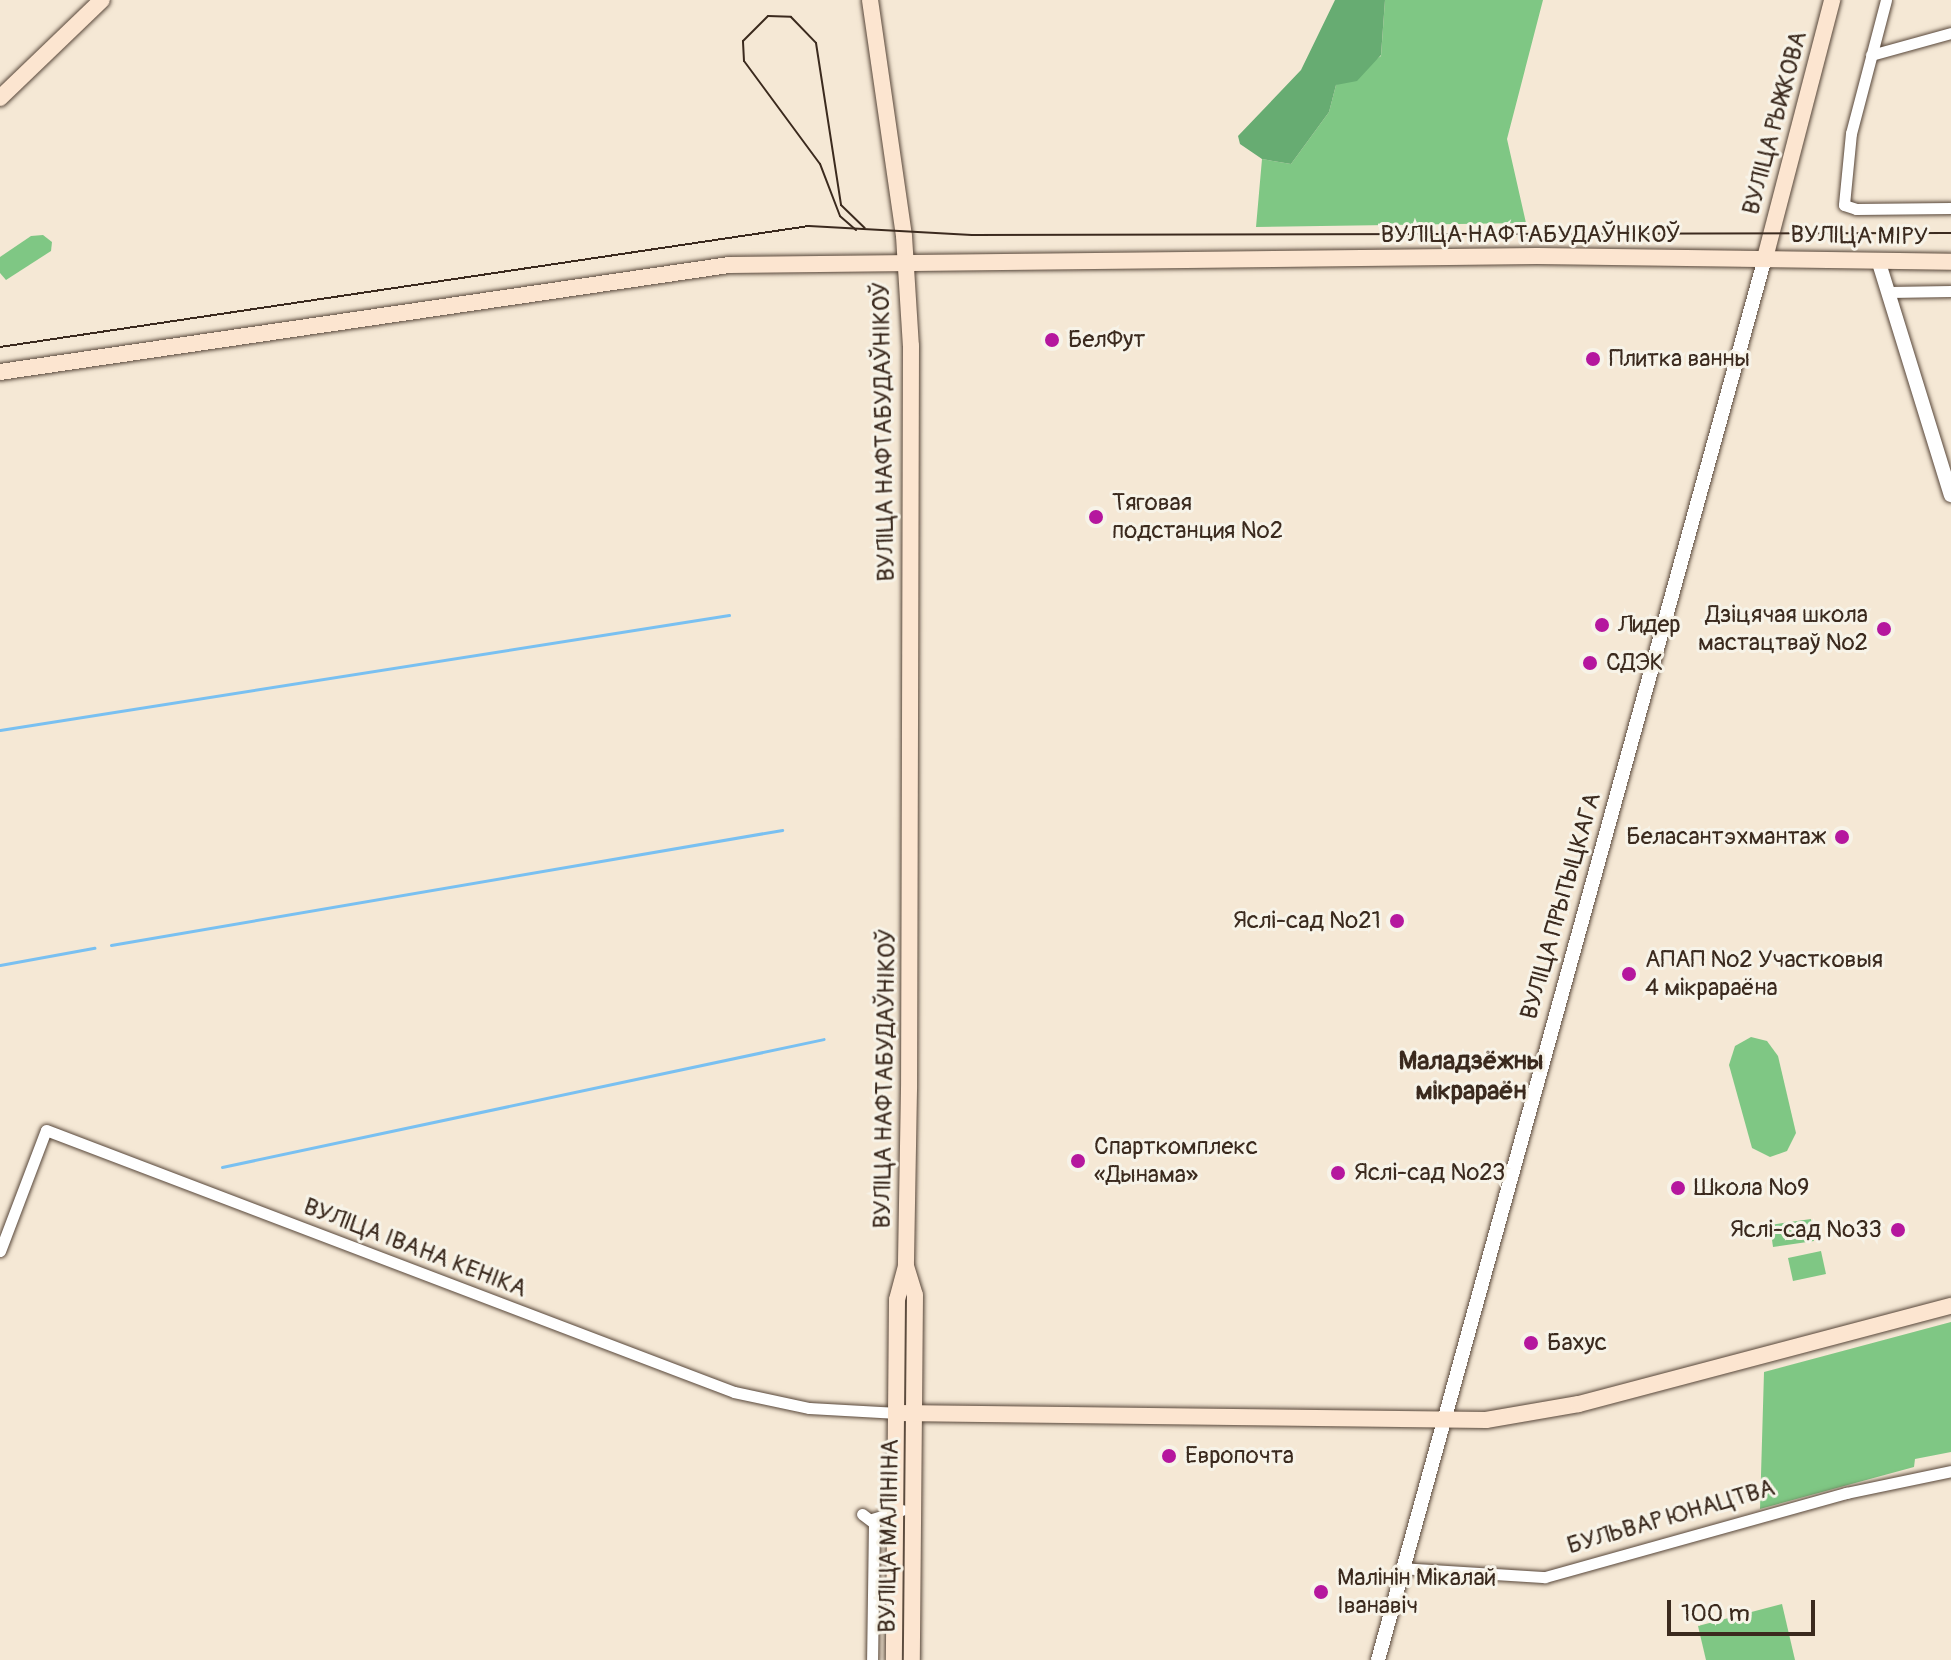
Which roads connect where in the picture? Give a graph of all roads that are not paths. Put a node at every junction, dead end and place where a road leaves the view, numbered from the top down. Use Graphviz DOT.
graph roads {
  1 [pos="102,0"];
  2 [pos="870,0"];
  3 [pos="1832,0"];
  4 [pos="1886,0"];
  5 [pos="1951,33"];
  6 [pos="1871,55"];
  7 [pos="0,98"];
  8 [pos="1951,208"];
  9 [pos="1765,258"];
  10 [pos="1951,262"];
  11 [pos="1879,263"];
  12 [pos="904,266"];
  13 [pos="1951,291"];
  14 [pos="1889,292"];
  15 [pos="0,372"];
  16 [pos="1951,495"];
  17 [pos="0,1251"];
  18 [pos="906,1266"];
  19 [pos="1948,1307"];
  20 [pos="898,1413"];
  21 [pos="915,1413"];
  22 [pos="1442,1422"];
  23 [pos="1951,1471"];
  24 [pos="914,1510"];
  25 [pos="896,1511"];
  26 [pos="1401,1568"];
  27 [pos="872,1660"];
  28 [pos="894,1660"];
  29 [pos="912,1660"];
  30 [pos="1378,1660"];
  1 -- 7 [label="main road"];
  2 -- 12 [label="main road"];
  3 -- 9 [label="main road, ВУЛІЦА РЫЖКОВА"];
  4 -- 6 [label="street"];
  5 -- 6 [label="street"];
  6 -- 8 [label="street, ВУЛІЦА МІРУ"];
  9 -- 11 [label="main road, ВУЛІЦА МІРУ"];
  9 -- 12 [label="main road, ВУЛІЦА НАФТАБУДАЎНІКОЎ"];
  9 -- 22 [label="street, ВУЛІЦА ПРЫТЫЦКАГА"];
  10 -- 11 [label="main road, ВУЛІЦА МІРУ"];
  11 -- 14 [label="street"];
  12 -- 15 [label="main road"];
  12 -- 18 [label="main road, ВУЛІЦА НАФТАБУДАЎНІКОЎ"];
  13 -- 14 [label="street"];
  14 -- 16 [label="street"];
  17 -- 20 [label="street, ВУЛІЦА ІВАНА КЕНІКА"];
  18 -- 20 [label="main road, ВУЛІЦА НАФТАБУДАЎНІКОЎ"];
  18 -- 21 [label="main road, ВУЛІЦА НАФТАБУДАЎНІКОЎ"];
  19 -- 22 [label="main road"];
  20 -- 21 [label="main road"];
  20 -- 25 [label="main road, ВУЛІЦА МАЛІНІНА"];
  21 -- 22 [label="main road"];
  21 -- 24 [label="main road, ВУЛІЦА МАЛІНІНА"];
  22 -- 26 [label="street, ВУЛІЦА ПРЫТЫЦКАГА"];
  23 -- 26 [label="street, БУЛЬВАР ЮНАЦТВА"];
  24 -- 25 [label="street"];
  24 -- 29 [label="main road, ВУЛІЦА МАЛІНІНА"];
  25 -- 27 [label="street, ВУЛІЦА МАЛІНІНА"];
  25 -- 28 [label="main road, ВУЛІЦА МАЛІНІНА"];
  26 -- 30 [label="street, ВУЛІЦА ПРЫТЫЦКАГА"];
}
